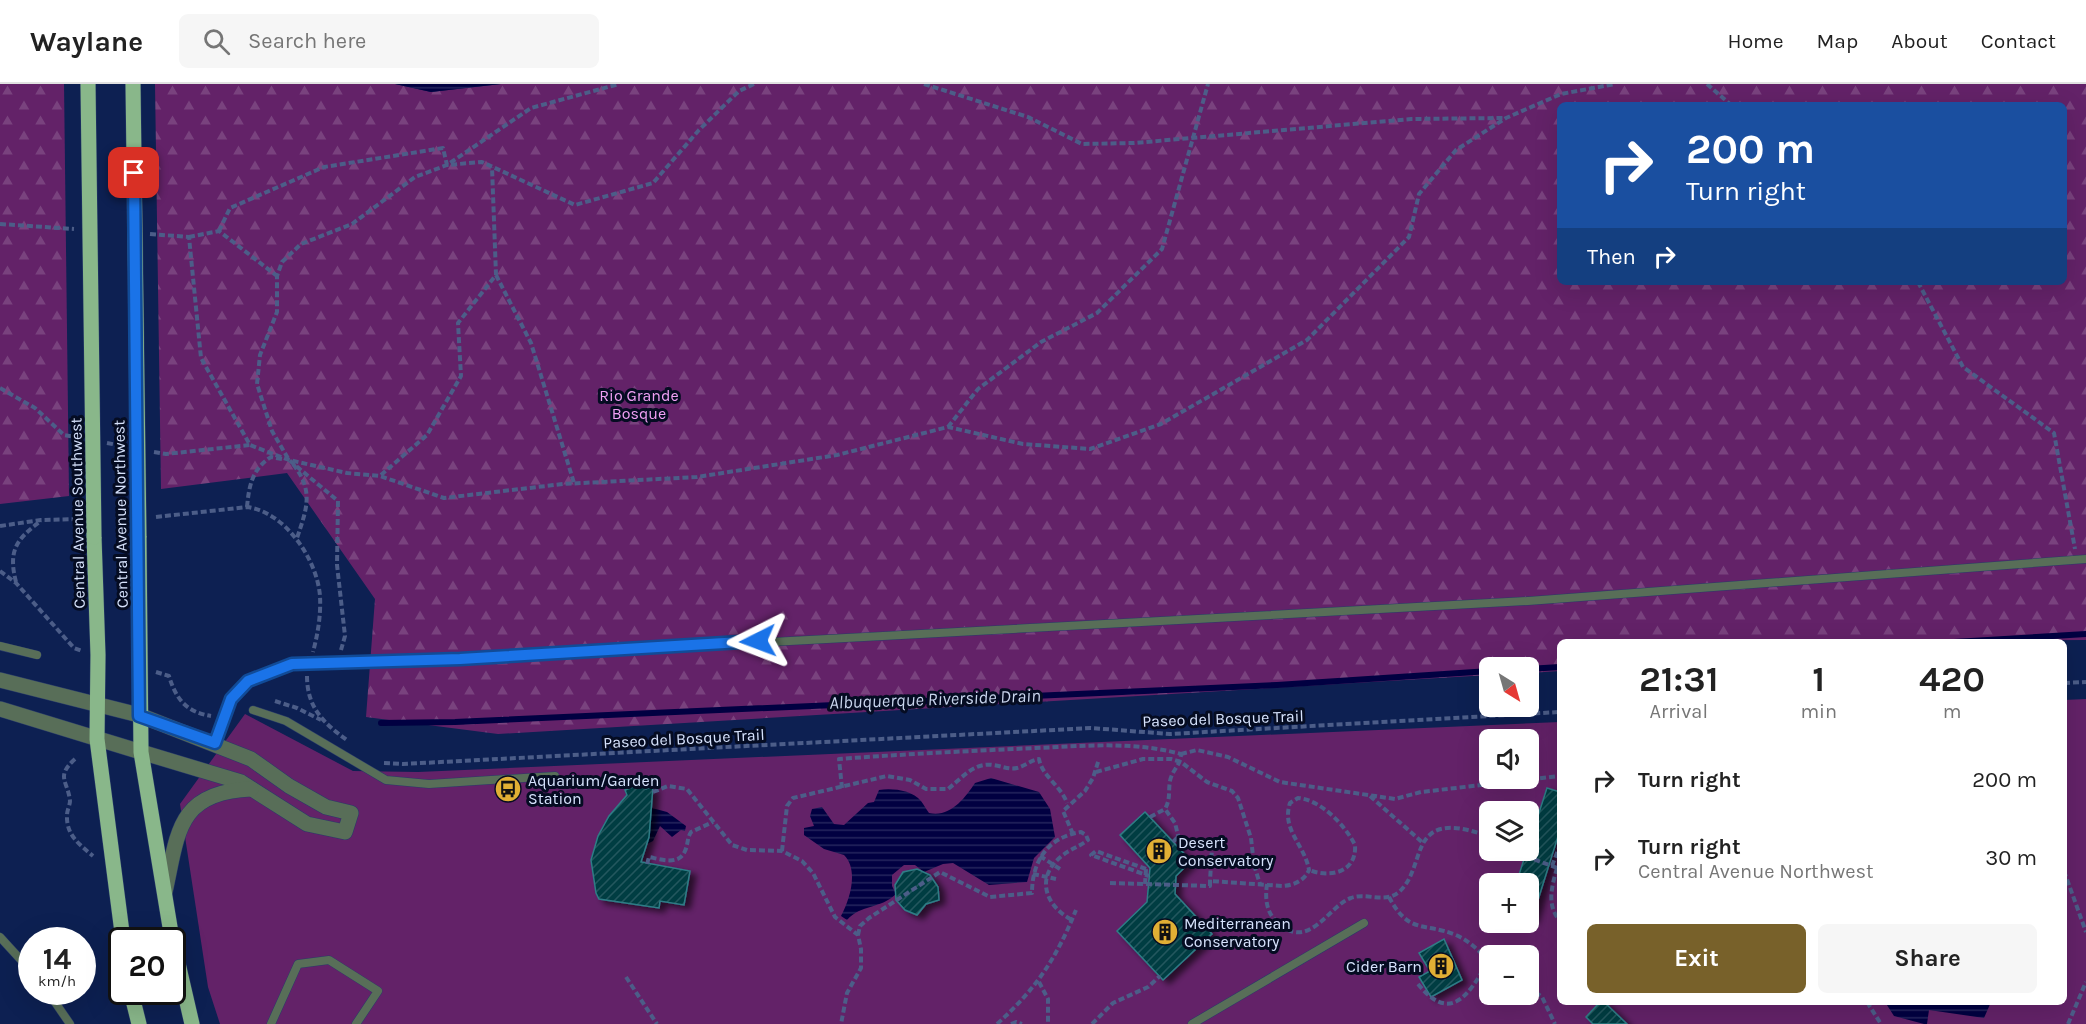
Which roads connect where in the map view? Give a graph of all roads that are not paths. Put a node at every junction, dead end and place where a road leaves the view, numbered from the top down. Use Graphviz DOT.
graph roads {
  1 [pos="88,84"];
  2 [pos="133,84"];
  3 [pos="2086,559"];
  4 [pos="0,646"];
  5 [pos="37,655"];
  6 [pos="0,680"];
  7 [pos="98,705"];
  8 [pos="0,709"];
  9 [pos="253,710"];
  10 [pos="139,716"];
  11 [pos="97,739"];
  12 [pos="215,743"];
  13 [pos="141,752"];
  14 [pos="555,776"];
  15 [pos="251,789"];
  16 [pos="165,892"];
  17 [pos="1364,922"];
  18 [pos="121,927"];
  19 [pos="0,937"];
  20 [pos="18,957"];
  21 [pos="57,1005"];
  22 [pos="134,1005"];
  23 [pos="70,1024"];
  24 [pos="139,1024"];
  25 [pos="192,1024"];
  26 [pos="271,1024"];
  27 [pos="356,1024"];
  28 [pos="1192,1024"];
  1 -- 7 [label="main road, Central Avenue Southwest, bridge"];
  2 -- 10 [label="main road, Central Avenue Northwest, bridge"];
  3 -- 12 [label="lane"];
  4 -- 5 [label="lane"];
  6 -- 7 [label="street"];
  7 -- 10 [label="street"];
  7 -- 11 [label="main road, Central Avenue Southwest"];
  8 -- 11 [label="street"];
  9 -- 14 [label="lane"];
  10 -- 12 [label="street"];
  10 -- 13 [label="main road, Central Avenue Northwest"];
  11 -- 13 [label="street"];
  11 -- 18 [label="main road, Central Avenue Southwest"];
  12 -- 15 [label="street"];
  13 -- 15 [label="street"];
  13 -- 16 [label="main road, Central Avenue Northwest"];
  15 -- 16 [label="street"];
  16 -- 25 [label="main road, Central Avenue Northwest"];
  17 -- 28 [label="lane"];
  19 -- 20 [label="lane"];
  21 -- 23 [label="lane"];
  22 -- 24 [label="main road"];
  26 -- 27 [label="lane"];
}
